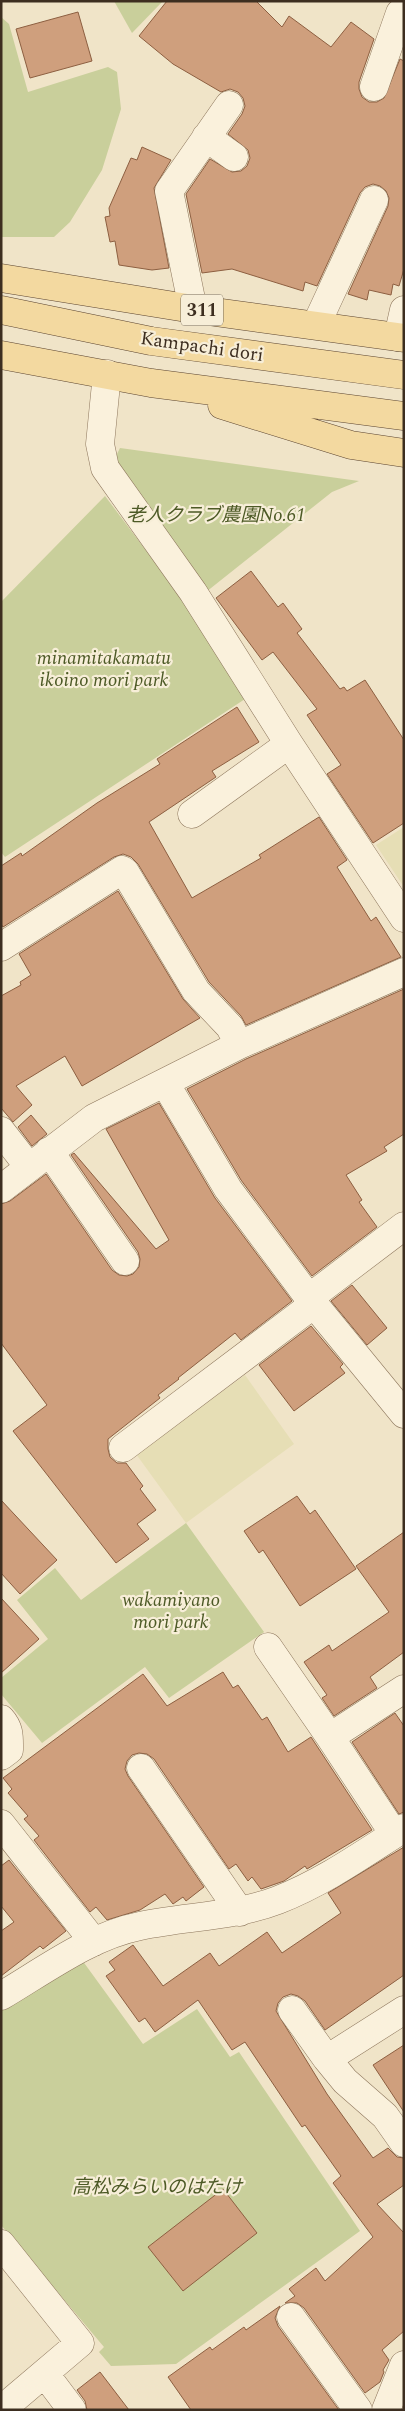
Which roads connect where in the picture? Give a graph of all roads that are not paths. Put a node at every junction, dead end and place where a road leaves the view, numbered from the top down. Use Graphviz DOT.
graph roads {
  1 [pos="395,10"];
  2 [pos="374,87"];
  3 [pos="229,105"];
  4 [pos="206,137"];
  5 [pos="234,157"];
  6 [pos="374,200"];
  7 [pos="1,278"];
  8 [pos="193,309"];
  9 [pos="1,310"];
  10 [pos="404,310"];
  11 [pos="316,325"];
  12 [pos="401,337"];
  13 [pos="1,355"];
  14 [pos="107,374"];
  15 [pos="404,375"];
  16 [pos="151,383"];
  17 [pos="404,416"];
  18 [pos="404,453"];
  19 [pos="289,744"];
  20 [pos="192,814"];
  21 [pos="404,918"];
  22 [pos="1,947"];
  23 [pos="404,972"];
  24 [pos="239,1045"];
  25 [pos="165,1083"];
  26 [pos="1,1131"];
  27 [pos="39,1159"];
  28 [pos="1,1189"];
  29 [pos="404,1226"];
  30 [pos="125,1261"];
  31 [pos="312,1301"];
  32 [pos="404,1414"];
  33 [pos="123,1448"];
  34 [pos="268,1647"];
  35 [pos="404,1689"];
  36 [pos="1,1719"];
  37 [pos="330,1737"];
  38 [pos="1,1756"];
  39 [pos="141,1768"];
  40 [pos="1,1824"];
  41 [pos="399,1831"];
  42 [pos="240,1912"];
  43 [pos="94,1942"];
  44 [pos="1,1996"];
  45 [pos="292,2010"];
  46 [pos="404,2010"];
  47 [pos="327,2059"];
  48 [pos="404,2143"];
  49 [pos="1,2244"];
  50 [pos="291,2317"];
  51 [pos="403,2370"];
  52 [pos="45,2374"];
  53 [pos="1,2410"];
  54 [pos="72,2410"];
  55 [pos="358,2410"];
  56 [pos="386,2410"];
  1 -- 2 [label="street"];
  3 -- 4 [label="street"];
  4 -- 5 [label="street"];
  4 -- 8 [label="street"];
  6 -- 11 [label="street"];
  7 -- 8 [label="main road, 311"];
  8 -- 11 [label="main road, 311"];
  9 -- 15 [label="main road, Kampachi dori / 311"];
  10 -- 12 [label="street"];
  11 -- 12 [label="main road, 311"];
  13 -- 14 [label="main road"];
  14 -- 16 [label="main road"];
  14 -- 19 [label="street"];
  16 -- 17 [label="main road"];
  16 -- 18 [label="main road"];
  19 -- 20 [label="street"];
  19 -- 21 [label="street"];
  22 -- 24 [label="street"];
  23 -- 24 [label="street"];
  24 -- 25 [label="street"];
  25 -- 27 [label="street"];
  25 -- 31 [label="street"];
  26 -- 27 [label="street"];
  27 -- 28 [label="street"];
  27 -- 30 [label="street"];
  29 -- 31 [label="street"];
  31 -- 32 [label="street"];
  31 -- 33 [label="street"];
  34 -- 37 [label="street"];
  35 -- 37 [label="street"];
  36 -- 38 [label="street"];
  37 -- 41 [label="street"];
  39 -- 42 [label="street"];
  40 -- 43 [label="street"];
  41 -- 42 [label="street"];
  42 -- 43 [label="street"];
  43 -- 44 [label="street"];
  45 -- 47 [label="street"];
  46 -- 47 [label="street"];
  47 -- 48 [label="street"];
  49 -- 52 [label="street"];
  50 -- 55 [label="street"];
  51 -- 56 [label="street"];
  52 -- 53 [label="street"];
  52 -- 54 [label="street"];
}
